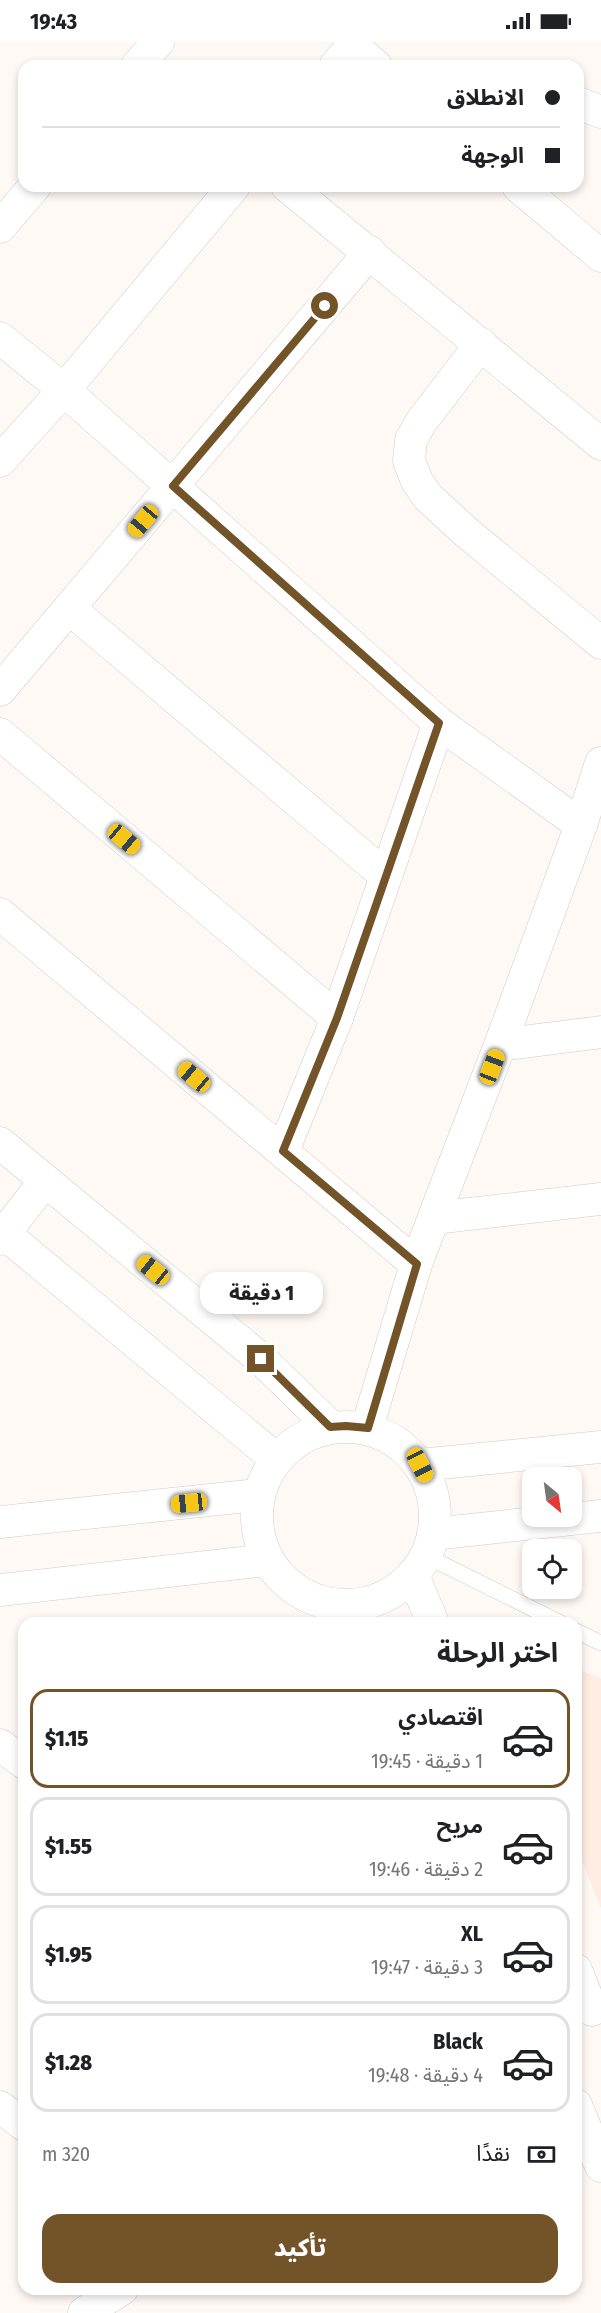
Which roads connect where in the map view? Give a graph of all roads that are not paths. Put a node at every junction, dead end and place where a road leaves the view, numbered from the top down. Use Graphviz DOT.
graph roads {
  1 [pos="158,42"];
  2 [pos="348,51"];
  3 [pos="142,60"];
  4 [pos="365,60"];
  5 [pos="584,105"];
  6 [pos="601,112"];
  7 [pos="30,192"];
  8 [pos="229,192"];
  9 [pos="295,192"];
  10 [pos="525,192"];
  11 [pos="0,227"];
  12 [pos="370,252"];
  13 [pos="601,256"];
  14 [pos="0,338"];
  15 [pos="482,344"];
  16 [pos="64,390"];
  17 [pos="601,444"];
  18 [pos="0,461"];
  19 [pos="173,486"];
  20 [pos="69,609"];
  21 [pos="601,643"];
  22 [pos="0,690"];
  23 [pos="439,723"];
  24 [pos="0,734"];
  25 [pos="599,774"];
  26 [pos="581,825"];
  27 [pos="386,876"];
  28 [pos="0,914"];
  29 [pos="337,1018"];
  30 [pos="601,1032"];
  31 [pos="500,1045"];
  32 [pos="0,1143"];
  33 [pos="283,1151"];
  34 [pos="45,1181"];
  35 [pos="601,1199"];
  36 [pos="434,1218"];
  37 [pos="1,1234"];
  38 [pos="417,1264"];
  39 [pos="330,1427"];
  40 [pos="368,1428"];
  41 [pos="601,1447"];
  42 [pos="276,1459"];
  43 [pos="420,1465"];
  44 [pos="258,1495"];
  45 [pos="601,1516"];
  46 [pos="0,1522"];
  47 [pos="424,1555"];
  48 [pos="267,1560"];
  49 [pos="0,1590"];
  50 [pos="378,1612"];
  51 [pos="432,1617"];
  52 [pos="549,1617"];
  53 [pos="582,1633"];
  54 [pos="601,1643"];
  55 [pos="0,1745"];
  56 [pos="18,1758"];
  57 [pos="582,1988"];
  58 [pos="590,2011"];
  59 [pos="0,2107"];
  60 [pos="18,2120"];
  61 [pos="582,2120"];
  62 [pos="601,2166"];
  63 [pos="112,2295"];
  64 [pos="84,2313"];
  1 -- 3 [label="street"];
  2 -- 4 [label="street"];
  5 -- 6 [label="street"];
  7 -- 11 [label="street"];
  8 -- 16 [label="street"];
  9 -- 12 [label="street"];
  10 -- 13 [label="street"];
  12 -- 15 [label="street"];
  12 -- 19 [label="street"];
  14 -- 16 [label="street"];
  15 -- 17 [label="street"];
  15 -- 21 [label="street"];
  16 -- 18 [label="street"];
  16 -- 19 [label="street"];
  19 -- 20 [label="street"];
  19 -- 23 [label="street"];
  20 -- 22 [label="street"];
  20 -- 27 [label="street"];
  23 -- 26 [label="street"];
  23 -- 27 [label="street"];
  24 -- 29 [label="street"];
  25 -- 26 [label="street"];
  26 -- 31 [label="street"];
  27 -- 29 [label="street"];
  28 -- 33 [label="street"];
  29 -- 33 [label="street"];
  30 -- 31 [label="street"];
  31 -- 36 [label="street"];
  32 -- 34 [label="street"];
  33 -- 38 [label="street"];
  34 -- 37 [label="street"];
  34 -- 39 [label="street"];
  35 -- 36 [label="street"];
  36 -- 38 [label="street"];
  37 -- 42 [label="street"];
  38 -- 40 [label="street"];
  39 -- 40 [label="street"];
  39 -- 42 [label="street"];
  40 -- 43 [label="street"];
  41 -- 43 [label="street"];
  42 -- 44 [label="street"];
  43 -- 47 [label="street"];
  44 -- 46 [label="street"];
  44 -- 48 [label="street"];
  45 -- 47 [label="street"];
  47 -- 50 [label="street"];
  47 -- 51 [label="street"];
  47 -- 52 [label="lane"];
  48 -- 49 [label="street"];
  48 -- 50 [label="street"];
  53 -- 54 [label="lane"];
  55 -- 56 [label="street"];
  57 -- 58 [label="street"];
  59 -- 60 [label="street"];
  61 -- 62 [label="street"];
  63 -- 64 [label="street"];
}
